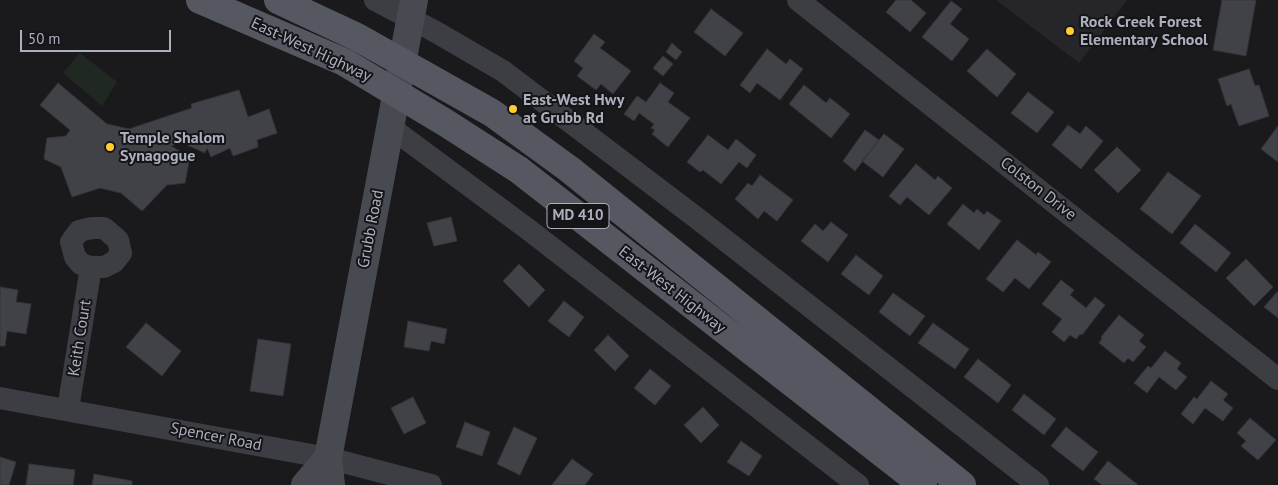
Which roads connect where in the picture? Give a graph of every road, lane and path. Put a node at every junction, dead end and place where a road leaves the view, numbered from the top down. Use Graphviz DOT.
graph roads {
  1 [pos="200,0"];
  2 [pos="278,0"];
  3 [pos="375,0"];
  4 [pos="798,0"];
  5 [pos="412,9"];
  6 [pos="403,61"];
  7 [pos="395,91"];
  8 [pos="390,127"];
  9 [pos="91,268"];
  10 [pos="1278,379"];
  11 [pos="0,398"];
  12 [pos="68,409"];
  13 [pos="328,458"];
  14 [pos="305,485"];
  15 [pos="331,485"];
  16 [pos="431,485"];
  17 [pos="858,485"];
  18 [pos="923,485"];
  19 [pos="962,485"];
  20 [pos="1038,485"];
  1 -- 7 [label="main road, East-West Highway / MD 410"];
  2 -- 6 [label="main road, East-West Highway / MD 410"];
  3 -- 5 [label="street"];
  4 -- 10 [label="street, Colston Drive"];
  5 -- 6 [label="street, Grubb Road"];
  5 -- 20 [label="street"];
  6 -- 7 [label="street, Grubb Road"];
  6 -- 19 [label="main road, East-West Highway / MD 410"];
  7 -- 8 [label="street, Grubb Road"];
  7 -- 18 [label="main road, East-West Highway / MD 410"];
  8 -- 13 [label="street, Grubb Road"];
  8 -- 17 [label="street"];
  9 -- 12 [label="street, Keith Court"];
  11 -- 12 [label="street, Spencer Road"];
  12 -- 13 [label="street, Spencer Road"];
  13 -- 14 [label="street, Grubb Road"];
  13 -- 15 [label="street, Grubb Road"];
  13 -- 16 [label="street, Spencer Road"];
}
